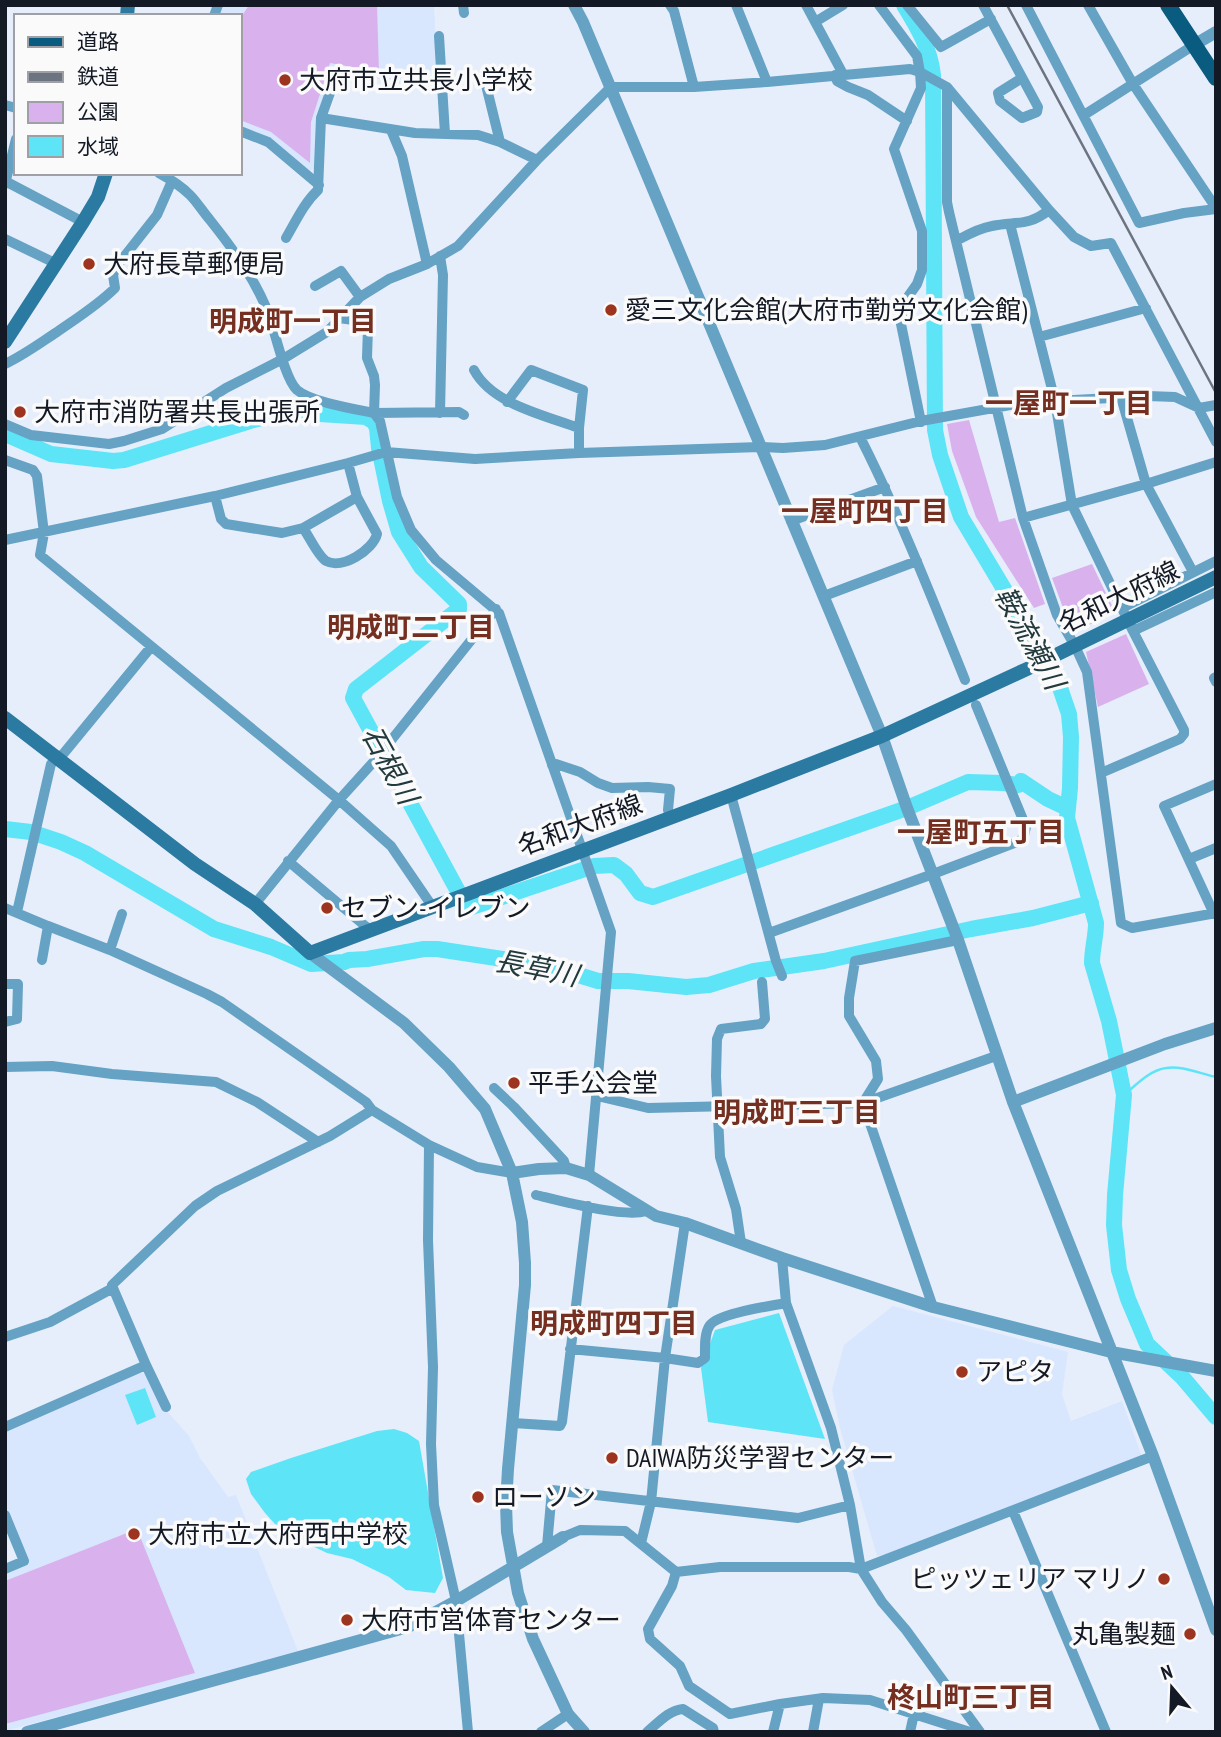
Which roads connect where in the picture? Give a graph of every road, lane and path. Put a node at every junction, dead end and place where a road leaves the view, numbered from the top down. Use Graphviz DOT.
graph roads {
  1 [pos="574,5"];
  2 [pos="685,5"];
  3 [pos="736,5"];
  4 [pos="806,5"];
  5 [pos="843,5"];
  6 [pos="879,5"];
  7 [pos="906,5"];
  8 [pos="983,5"];
  9 [pos="1026,5"];
  10 [pos="1088,5"];
  11 [pos="1168,5"];
  12 [pos="672,8"];
  13 [pos="991,19"];
  14 [pos="815,22"];
  15 [pos="1216,32"];
  16 [pos="439,36"];
  17 [pos="1194,45"];
  18 [pos="921,73"];
  19 [pos="839,74"];
  20 [pos="484,77"];
  21 [pos="1022,78"];
  22 [pos="1216,78"];
  23 [pos="372,80"];
  24 [pos="767,82"];
  25 [pos="1133,84"];
  26 [pos="946,86"];
  27 [pos="611,87"];
  28 [pos="694,87"];
  29 [pos="1084,116"];
  30 [pos="321,118"];
  31 [pos="907,121"];
  32 [pos="391,130"];
  33 [pos="242,132"];
  34 [pos="445,134"];
  35 [pos="500,142"];
  36 [pos="14,148"];
  37 [pos="537,160"];
  38 [pos="105,175"];
  39 [pos="162,175"];
  40 [pos="172,181"];
  41 [pos="6,182"];
  42 [pos="319,185"];
  43 [pos="1216,209"];
  44 [pos="1049,210"];
  45 [pos="83,222"];
  46 [pos="1010,224"];
  47 [pos="286,237"];
  48 [pos="956,241"];
  49 [pos="7,243"];
  50 [pos="440,256"];
  51 [pos="57,264"];
  52 [pos="427,264"];
  53 [pos="315,286"];
  54 [pos="360,297"];
  55 [pos="1146,308"];
  56 [pos="340,318"];
  57 [pos="8,334"];
  58 [pos="1039,337"];
  59 [pos="283,359"];
  60 [pos="5,364"];
  61 [pos="474,370"];
  62 [pos="1121,397"];
  63 [pos="1055,401"];
  64 [pos="507,402"];
  65 [pos="1216,405"];
  66 [pos="997,407"];
  67 [pos="1199,408"];
  68 [pos="440,412"];
  69 [pos="374,413"];
  70 [pos="464,415"];
  71 [pos="921,422"];
  72 [pos="5,424"];
  73 [pos="579,428"];
  74 [pos="860,437"];
  75 [pos="1216,442"];
  76 [pos="760,447"];
  77 [pos="382,453"];
  78 [pos="579,453"];
  79 [pos="5,460"];
  80 [pos="1216,462"];
  81 [pos="348,463"];
  82 [pos="1146,484"];
  83 [pos="885,487"];
  84 [pos="215,496"];
  85 [pos="357,497"];
  86 [pos="1072,505"];
  87 [pos="1023,518"];
  88 [pos="791,521"];
  89 [pos="303,528"];
  90 [pos="44,533"];
  91 [pos="5,540"];
  92 [pos="917,561"];
  93 [pos="1216,561"];
  94 [pos="1193,572"];
  95 [pos="1216,578"];
  96 [pos="1216,592"];
  97 [pos="824,596"];
  98 [pos="1122,608"];
  99 [pos="496,609"];
  100 [pos="1133,631"];
  101 [pos="151,647"];
  102 [pos="1073,647"];
  103 [pos="965,680"];
  104 [pos="976,705"];
  105 [pos="5,718"];
  106 [pos="882,736"];
  107 [pos="57,759"];
  108 [pos="552,765"];
  109 [pos="1101,773"];
  110 [pos="1216,784"];
  111 [pos="731,795"];
  112 [pos="339,800"];
  113 [pos="670,817"];
  114 [pos="1216,848"];
  115 [pos="582,850"];
  116 [pos="1189,859"];
  117 [pos="288,862"];
  118 [pos="933,874"];
  119 [pos="255,904"];
  120 [pos="432,906"];
  121 [pos="5,908"];
  122 [pos="17,912"];
  123 [pos="1215,913"];
  124 [pos="122,914"];
  125 [pos="47,926"];
  126 [pos="370,930"];
  127 [pos="769,933"];
  128 [pos="956,934"];
  129 [pos="110,950"];
  130 [pos="313,955"];
  131 [pos="42,960"];
  132 [pos="782,976"];
  133 [pos="762,982"];
  134 [pos="5,984"];
  135 [pos="5,1023"];
  136 [pos="1216,1028"];
  137 [pos="996,1056"];
  138 [pos="5,1067"];
  139 [pos="494,1088"];
  140 [pos="597,1096"];
  141 [pos="1013,1101"];
  142 [pos="863,1103"];
  143 [pos="718,1105"];
  144 [pos="372,1110"];
  145 [pos="318,1142"];
  146 [pos="429,1145"];
  147 [pos="566,1168"];
  148 [pos="512,1173"];
  149 [pos="589,1175"];
  150 [pos="536,1195"];
  151 [pos="588,1206"];
  152 [pos="646,1211"];
  153 [pos="685,1223"];
  154 [pos="741,1242"];
  155 [pos="782,1258"];
  156 [pos="113,1288"];
  157 [pos="786,1303"];
  158 [pos="933,1307"];
  159 [pos="5,1337"];
  160 [pos="570,1349"];
  161 [pos="1111,1352"];
  162 [pos="665,1357"];
  163 [pos="146,1365"];
  164 [pos="1216,1371"];
  165 [pos="166,1407"];
  166 [pos="513,1423"];
  167 [pos="5,1427"];
  168 [pos="1153,1456"];
  169 [pos="651,1502"];
  170 [pos="850,1504"];
  171 [pos="1013,1511"];
  172 [pos="5,1515"];
  173 [pos="564,1537"];
  174 [pos="641,1543"];
  175 [pos="547,1546"];
  176 [pos="5,1569"];
  177 [pos="513,1569"];
  178 [pos="861,1569"];
  179 [pos="676,1572"];
  180 [pos="456,1601"];
  181 [pos="1216,1630"];
  182 [pos="820,1699"];
  183 [pos="780,1704"];
  184 [pos="568,1714"];
  185 [pos="914,1714"];
  186 [pos="27,1732"];
  187 [pos="468,1732"];
  188 [pos="541,1732"];
  189 [pos="584,1732"];
  190 [pos="647,1732"];
  191 [pos="714,1732"];
  192 [pos="773,1732"];
  193 [pos="813,1732"];
  194 [pos="910,1732"];
  195 [pos="970,1732"];
  196 [pos="980,1732"];
  197 [pos="1106,1732"];
  1 -- 27 [label="street"];
  2 -- 12 [label="street"];
  3 -- 24 [label="street"];
  4 -- 14 [label="street"];
  5 -- 14 [label="street"];
  6 -- 18 [label="street"];
  7 -- 13 [label="street"];
  8 -- 13 [label="street"];
  9 -- 29 [label="street"];
  10 -- 25 [label="street"];
  11 -- 17 [label="main road"];
  12 -- 28 [label="street"];
  13 -- 21 [label="street"];
  14 -- 19 [label="street"];
  15 -- 17 [label="street"];
  16 -- 34 [label="street"];
  17 -- 22 [label="main road"];
  17 -- 25 [label="street"];
  18 -- 19 [label="street"];
  18 -- 26 [label="street"];
  18 -- 31 [label="street"];
  19 -- 24 [label="street"];
  19 -- 31 [label="street"];
  20 -- 35 [label="street"];
  23 -- 30 [label="street"];
  24 -- 28 [label="street"];
  25 -- 29 [label="street"];
  25 -- 43 [label="street"];
  26 -- 44 [label="street"];
  26 -- 48 [label="street"];
  27 -- 28 [label="street"];
  27 -- 37 [label="street"];
  27 -- 76 [label="street"];
  29 -- 43 [label="street"];
  30 -- 32 [label="street"];
  30 -- 42 [label="street"];
  31 -- 71 [label="street"];
  32 -- 34 [label="street"];
  32 -- 52 [label="street"];
  33 -- 42 [label="street"];
  34 -- 35 [label="street"];
  35 -- 37 [label="street"];
  36 -- 41 [label="street"];
  37 -- 50 [label="street"];
  38 -- 45 [label="main road"];
  39 -- 40 [label="street"];
  40 -- 59 [label="street"];
  40 -- 60 [label="street"];
  41 -- 45 [label="street"];
  42 -- 47 [label="street"];
  44 -- 46 [label="street"];
  44 -- 55 [label="street"];
  45 -- 51 [label="main road"];
  46 -- 48 [label="street"];
  46 -- 58 [label="street"];
  48 -- 66 [label="street"];
  49 -- 51 [label="street"];
  50 -- 52 [label="street"];
  50 -- 68 [label="street"];
  51 -- 57 [label="main road"];
  52 -- 54 [label="street"];
  53 -- 54 [label="street"];
  54 -- 56 [label="street"];
  55 -- 58 [label="street"];
  55 -- 67 [label="street"];
  56 -- 59 [label="street"];
  56 -- 69 [label="street"];
  58 -- 63 [label="street"];
  59 -- 69 [label="street"];
  59 -- 72 [label="street"];
  61 -- 64 [label="street"];
  62 -- 63 [label="street"];
  62 -- 67 [label="street"];
  62 -- 82 [label="street"];
  63 -- 66 [label="street"];
  63 -- 86 [label="street"];
  64 -- 73 [label="street"];
  64 -- 73 [label="street"];
  65 -- 67 [label="street"];
  66 -- 71 [label="street"];
  66 -- 87 [label="street"];
  67 -- 75 [label="street"];
  68 -- 69 [label="street"];
  68 -- 70 [label="street"];
  69 -- 77 [label="street"];
  71 -- 74 [label="street"];
  73 -- 78 [label="street"];
  74 -- 76 [label="street"];
  74 -- 83 [label="street"];
  76 -- 78 [label="street"];
  76 -- 88 [label="street"];
  77 -- 78 [label="street"];
  77 -- 81 [label="street"];
  77 -- 99 [label="street"];
  79 -- 90 [label="street"];
  80 -- 82 [label="street"];
  81 -- 84 [label="street"];
  81 -- 85 [label="street"];
  82 -- 86 [label="street"];
  82 -- 94 [label="street"];
  83 -- 88 [label="street"];
  83 -- 92 [label="street"];
  84 -- 89 [label="street"];
  84 -- 90 [label="street"];
  85 -- 89 [label="street"];
  85 -- 89 [label="street"];
  86 -- 87 [label="street"];
  86 -- 98 [label="street"];
  87 -- 102 [label="street"];
  88 -- 97 [label="street"];
  90 -- 91 [label="street"];
  90 -- 101 [label="street"];
  92 -- 97 [label="street"];
  92 -- 103 [label="street"];
  93 -- 94 [label="street"];
  94 -- 98 [label="street"];
  95 -- 102 [label="main road, 名和大府線"];
  96 -- 100 [label="street"];
  97 -- 106 [label="street"];
  98 -- 100 [label="street"];
  99 -- 108 [label="street"];
  99 -- 112 [label="street"];
  100 -- 109 [label="street"];
  101 -- 107 [label="street"];
  101 -- 112 [label="street"];
  102 -- 106 [label="main road, 名和大府線"];
  102 -- 109 [label="street"];
  104 -- 118 [label="street"];
  105 -- 107 [label="main road"];
  106 -- 111 [label="main road, 名和大府線"];
  106 -- 118 [label="street"];
  107 -- 119 [label="main road"];
  107 -- 122 [label="street"];
  108 -- 113 [label="street"];
  108 -- 115 [label="street"];
  109 -- 123 [label="street"];
  110 -- 116 [label="street"];
  111 -- 113 [label="main road, 名和大府線"];
  111 -- 127 [label="street"];
  112 -- 117 [label="street"];
  112 -- 120 [label="street"];
  113 -- 115 [label="main road, 名和大府線"];
  114 -- 116 [label="street"];
  115 -- 120 [label="main road, 名和大府線"];
  115 -- 140 [label="street"];
  116 -- 123 [label="street"];
  117 -- 119 [label="street"];
  117 -- 126 [label="street"];
  118 -- 127 [label="street"];
  118 -- 128 [label="street"];
  119 -- 130 [label="main road"];
  120 -- 126 [label="main road, 名和大府線"];
  121 -- 122 [label="street"];
  122 -- 125 [label="street"];
  124 -- 129 [label="street"];
  125 -- 129 [label="street"];
  125 -- 131 [label="street"];
  126 -- 130 [label="main road, 名和大府線"];
  127 -- 132 [label="street"];
  128 -- 137 [label="street"];
  128 -- 142 [label="street"];
  129 -- 144 [label="street"];
  130 -- 148 [label="street"];
  133 -- 143 [label="street"];
  134 -- 135 [label="street"];
  136 -- 141 [label="street"];
  137 -- 141 [label="street"];
  137 -- 142 [label="street"];
  138 -- 145 [label="street"];
  139 -- 147 [label="street"];
  140 -- 143 [label="street"];
  140 -- 149 [label="street"];
  141 -- 161 [label="street"];
  142 -- 143 [label="street"];
  142 -- 158 [label="street"];
  143 -- 154 [label="street"];
  144 -- 145 [label="street"];
  144 -- 146 [label="street"];
  145 -- 156 [label="street"];
  146 -- 148 [label="street"];
  146 -- 180 [label="street"];
  147 -- 148 [label="street"];
  147 -- 149 [label="street"];
  148 -- 166 [label="street"];
  149 -- 152 [label="street"];
  150 -- 151 [label="street"];
  151 -- 152 [label="street"];
  151 -- 160 [label="street"];
  152 -- 153 [label="street"];
  153 -- 154 [label="street"];
  153 -- 162 [label="street"];
  154 -- 155 [label="street"];
  155 -- 157 [label="street"];
  155 -- 158 [label="street"];
  156 -- 159 [label="street"];
  156 -- 163 [label="street"];
  157 -- 162 [label="street"];
  157 -- 170 [label="street"];
  158 -- 161 [label="street"];
  160 -- 162 [label="street"];
  160 -- 166 [label="street"];
  161 -- 164 [label="street"];
  161 -- 168 [label="street"];
  162 -- 169 [label="street"];
  163 -- 165 [label="street"];
  163 -- 167 [label="street"];
  166 -- 177 [label="street"];
  168 -- 171 [label="street"];
  168 -- 181 [label="street"];
  169 -- 170 [label="street"];
  169 -- 174 [label="street"];
  169 -- 175 [label="street"];
  170 -- 178 [label="street"];
  171 -- 178 [label="street"];
  171 -- 197 [label="street"];
  172 -- 176 [label="street"];
  173 -- 174 [label="street"];
  173 -- 175 [label="street"];
  174 -- 179 [label="street"];
  175 -- 177 [label="street"];
  177 -- 180 [label="street"];
  177 -- 184 [label="street"];
  178 -- 179 [label="street"];
  178 -- 196 [label="street"];
  179 -- 183 [label="street"];
  180 -- 186 [label="street"];
  180 -- 187 [label="street"];
  182 -- 183 [label="street"];
  182 -- 185 [label="street"];
  182 -- 193 [label="street"];
  183 -- 192 [label="street"];
  184 -- 188 [label="street"];
  184 -- 189 [label="street"];
  185 -- 194 [label="street"];
  185 -- 195 [label="street"];
  190 -- 191 [label="street"];
}
